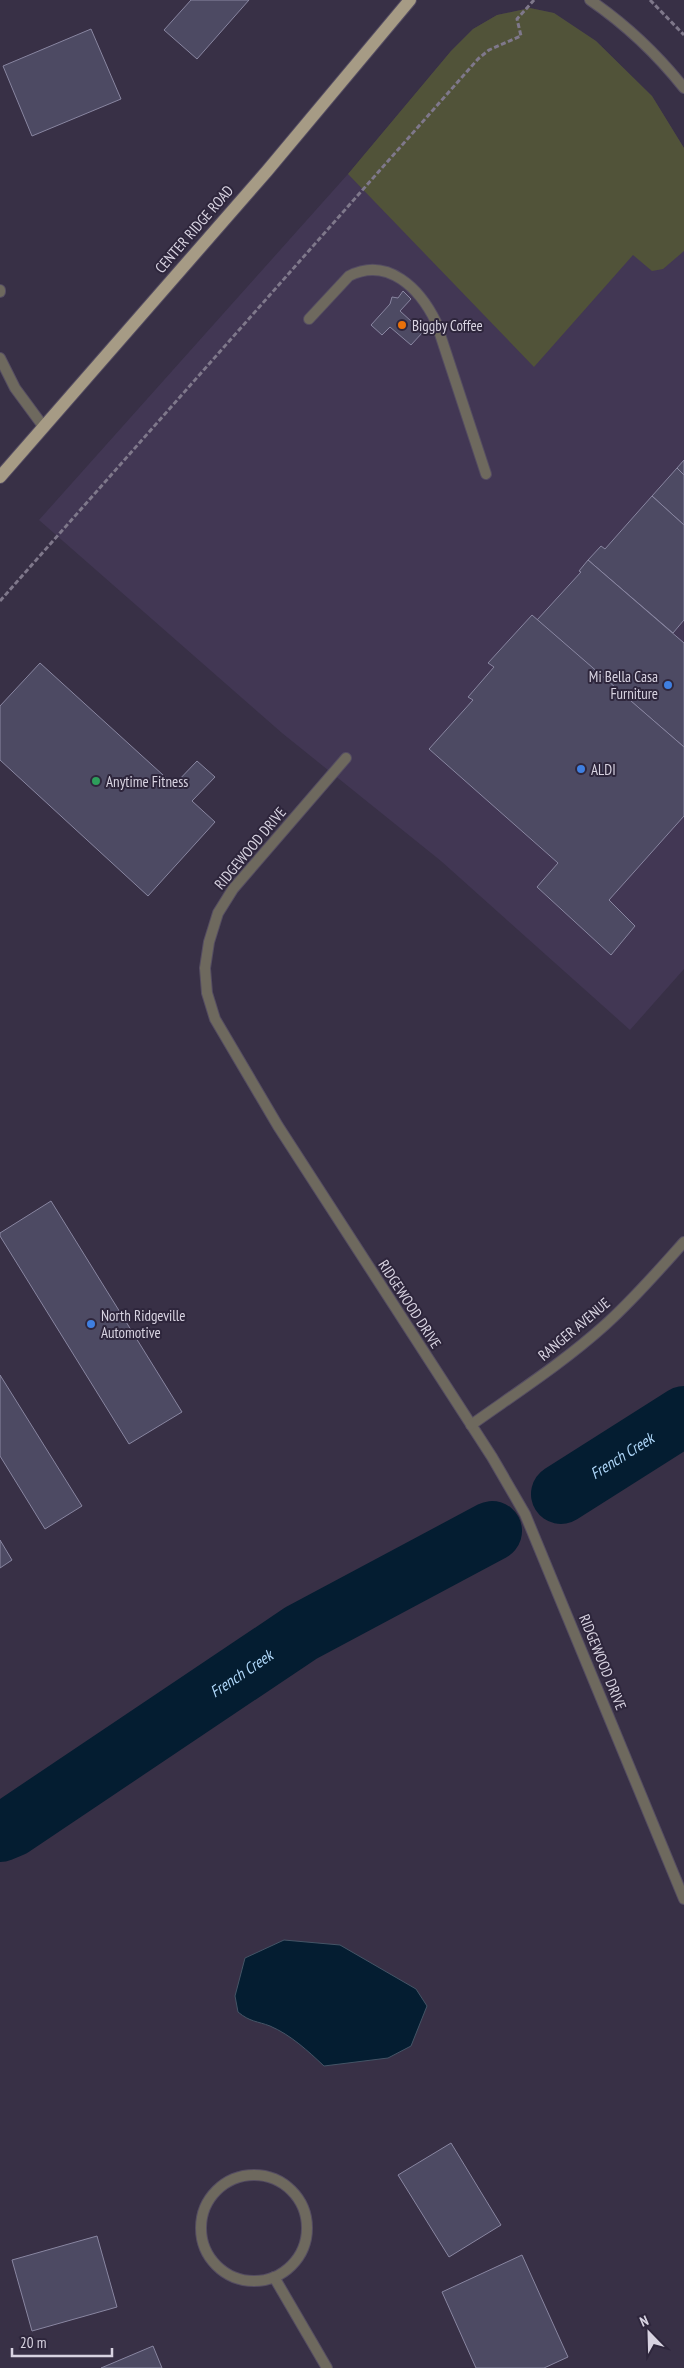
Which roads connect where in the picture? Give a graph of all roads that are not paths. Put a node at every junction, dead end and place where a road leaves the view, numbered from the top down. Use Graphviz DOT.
graph roads {
  1 [pos="410,0"];
  2 [pos="590,0"];
  3 [pos="684,88"];
  4 [pos="309,319"];
  5 [pos="0,358"];
  6 [pos="43,426"];
  7 [pos="486,474"];
  8 [pos="0,477"];
  9 [pos="346,758"];
  10 [pos="684,1242"];
  11 [pos="471,1425"];
  12 [pos="684,1899"];
  13 [pos="274,2277"];
  14 [pos="327,2368"];
  1 -- 6 [label="main road, CENTER RIDGE ROAD"];
  2 -- 3 [label="street"];
  4 -- 7 [label="street"];
  5 -- 6 [label="street"];
  6 -- 8 [label="main road, CENTER RIDGE ROAD"];
  9 -- 11 [label="street, RIDGEWOOD DRIVE"];
  10 -- 11 [label="street, RANGER AVENUE"];
  11 -- 12 [label="street, RIDGEWOOD DRIVE"];
  13 -- 13 [label="street"];
  13 -- 14 [label="street"];
}
